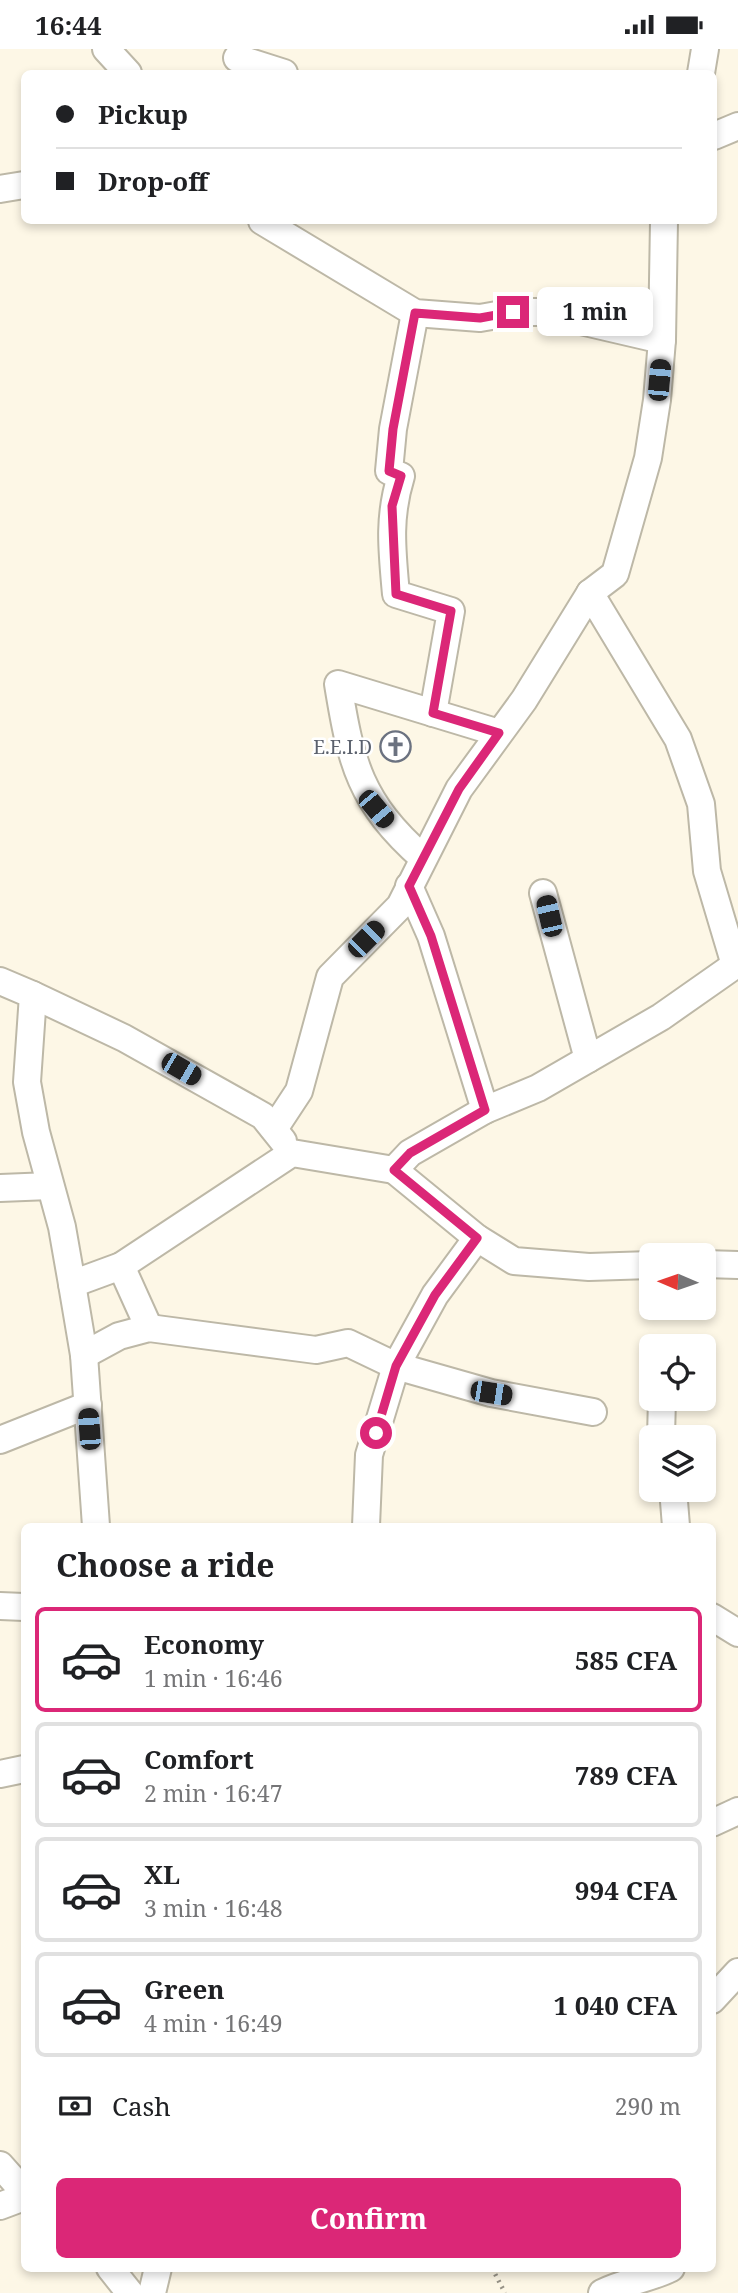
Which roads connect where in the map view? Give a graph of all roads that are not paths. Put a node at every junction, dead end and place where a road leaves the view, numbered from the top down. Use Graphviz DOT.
graph roads {
  1 [pos="106,49"];
  2 [pos="705,49"];
  3 [pos="236,60"];
  4 [pos="125,70"];
  5 [pos="273,70"];
  6 [pos="702,70"];
  7 [pos="738,125"];
  8 [pos="717,136"];
  9 [pos="21,186"];
  10 [pos="0,190"];
  11 [pos="267,224"];
  12 [pos="664,224"];
  13 [pos="415,313"];
  14 [pos="662,340"];
  15 [pos="590,593"];
  16 [pos="433,713"];
  17 [pos="499,733"];
  18 [pos="423,858"];
  19 [pos="409,886"];
  20 [pos="543,893"];
  21 [pos="737,964"];
  22 [pos="0,981"];
  23 [pos="33,995"];
  24 [pos="588,1059"];
  25 [pos="485,1110"];
  26 [pos="274,1129"];
  27 [pos="292,1153"];
  28 [pos="394,1170"];
  29 [pos="50,1186"];
  30 [pos="0,1188"];
  31 [pos="477,1238"];
  32 [pos="716,1264"];
  33 [pos="639,1265"];
  34 [pos="738,1265"];
  35 [pos="121,1266"];
  36 [pos="72,1284"];
  37 [pos="149,1328"];
  38 [pos="84,1355"];
  39 [pos="396,1366"];
  40 [pos="88,1405"];
  41 [pos="593,1412"];
  42 [pos="0,1440"];
  43 [pos="674,1502"];
  44 [pos="96,1523"];
  45 [pos="366,1523"];
  46 [pos="676,1523"];
  47 [pos="0,1606"];
  48 [pos="21,1607"];
  49 [pos="716,1619"];
  50 [pos="738,1633"];
  51 [pos="21,1770"];
  52 [pos="0,1773"];
  53 [pos="738,1811"];
  54 [pos="716,1821"];
  55 [pos="738,1972"];
  56 [pos="716,1996"];
  57 [pos="0,2165"];
  58 [pos="21,2190"];
  59 [pos="21,2196"];
  60 [pos="0,2206"];
  61 [pos="113,2272"];
  62 [pos="157,2272"];
  63 [pos="663,2272"];
  64 [pos="130,2293"];
  65 [pos="152,2293"];
  66 [pos="602,2293"];
  1 -- 4 [label="street"];
  2 -- 6 [label="street"];
  3 -- 5 [label="street"];
  7 -- 8 [label="street"];
  9 -- 10 [label="street"];
  11 -- 13 [label="street"];
  12 -- 14 [label="street"];
  13 -- 14 [label="street"];
  13 -- 16 [label="street"];
  14 -- 15 [label="street"];
  15 -- 17 [label="street"];
  15 -- 21 [label="street"];
  16 -- 17 [label="street"];
  16 -- 18 [label="street"];
  17 -- 18 [label="street"];
  18 -- 19 [label="street"];
  19 -- 25 [label="street"];
  19 -- 26 [label="street"];
  20 -- 24 [label="street"];
  21 -- 24 [label="street"];
  22 -- 23 [label="street"];
  23 -- 26 [label="street"];
  23 -- 29 [label="street"];
  24 -- 25 [label="street"];
  25 -- 28 [label="street"];
  26 -- 27 [label="street"];
  27 -- 28 [label="street"];
  27 -- 35 [label="street"];
  28 -- 31 [label="street"];
  29 -- 30 [label="street"];
  29 -- 36 [label="street"];
  31 -- 33 [label="street"];
  31 -- 39 [label="street"];
  32 -- 34 [label="street"];
  35 -- 36 [label="street"];
  35 -- 37 [label="street"];
  36 -- 38 [label="street"];
  37 -- 38 [label="street"];
  37 -- 39 [label="street"];
  38 -- 40 [label="street"];
  39 -- 41 [label="street"];
  39 -- 45 [label="street"];
  40 -- 42 [label="street"];
  40 -- 44 [label="street"];
  43 -- 46 [label="street"];
  47 -- 48 [label="street"];
  49 -- 50 [label="street"];
  51 -- 52 [label="street"];
  53 -- 54 [label="street"];
  55 -- 56 [label="street"];
  57 -- 58 [label="street"];
  59 -- 60 [label="street"];
  61 -- 64 [label="street"];
  62 -- 65 [label="street"];
  63 -- 66 [label="street"];
}
